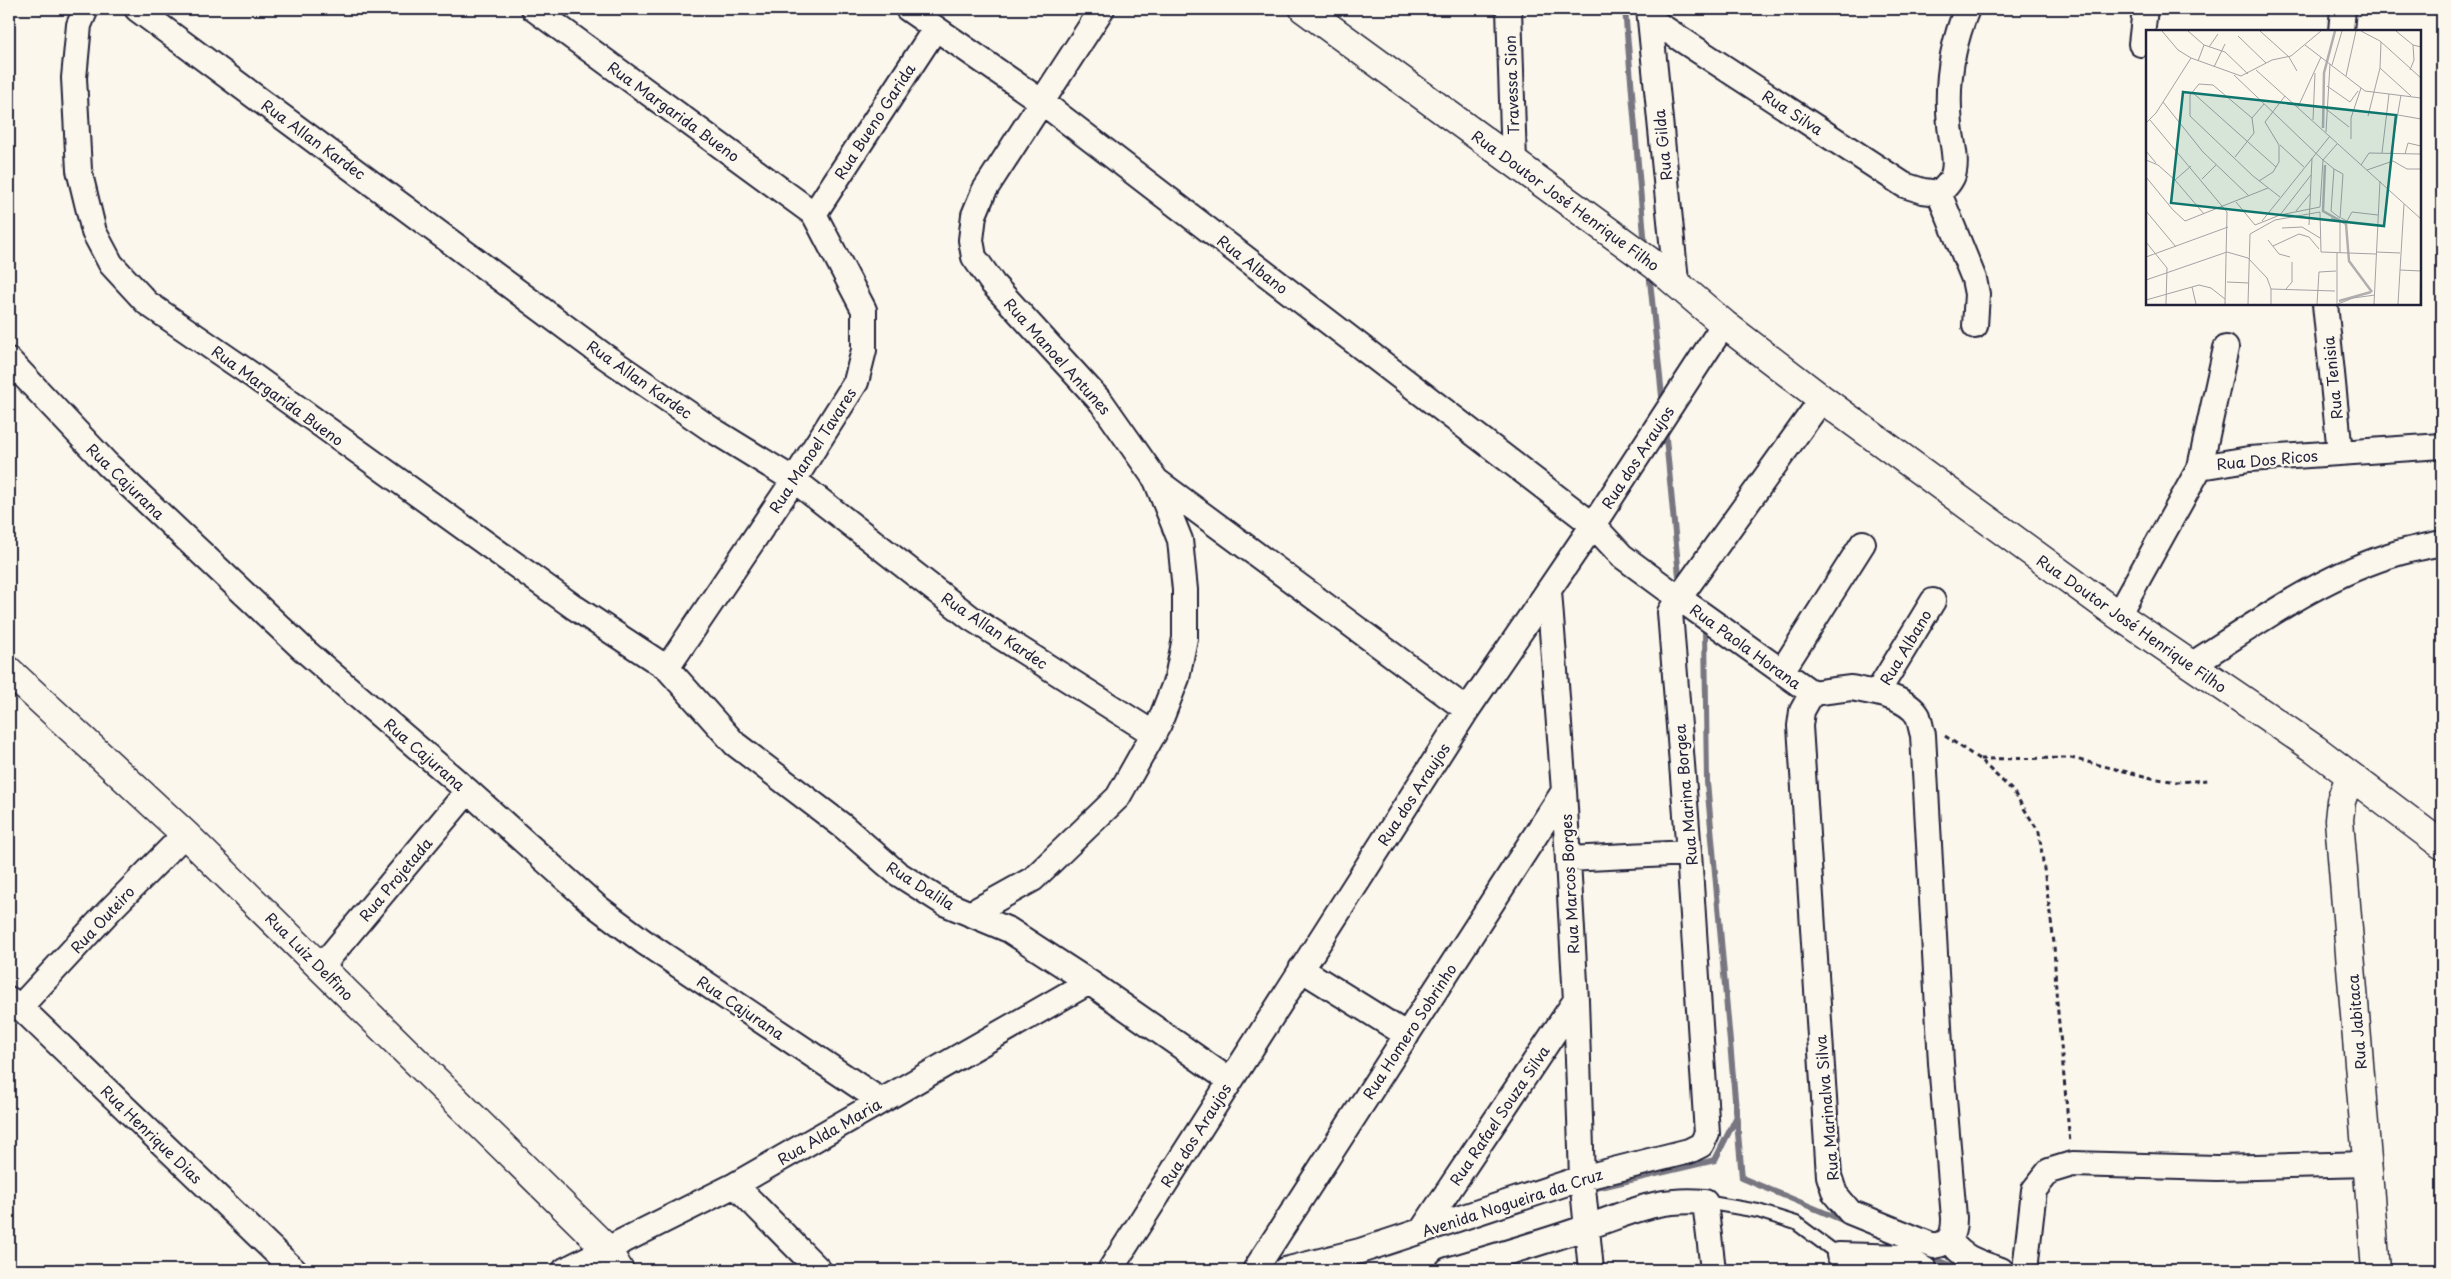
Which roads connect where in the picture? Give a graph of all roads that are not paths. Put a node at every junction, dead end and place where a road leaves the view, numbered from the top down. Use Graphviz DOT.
graph roads {
  1 [pos="86,9"];
  2 [pos="137,9"];
  3 [pos="534,9"];
  4 [pos="908,9"];
  5 [pos="1102,9"];
  6 [pos="1304,9"];
  7 [pos="1509,9"];
  8 [pos="1967,9"];
  9 [pos="2145,9"];
  10 [pos="2343,9"];
  11 [pos="1650,14"];
  12 [pos="1331,17"];
  13 [pos="935,29"];
  14 [pos="2341,30"];
  15 [pos="2141,44"];
  16 [pos="1042,102"];
  17 [pos="1514,162"];
  18 [pos="1940,193"];
  19 [pos="814,214"];
  20 [pos="1657,267"];
  21 [pos="2325,305"];
  22 [pos="1724,324"];
  23 [pos="1975,326"];
  24 [pos="2226,348"];
  25 [pos="9,360"];
  26 [pos="1822,399"];
  27 [pos="2442,446"];
  28 [pos="2340,453"];
  29 [pos="2200,467"];
  30 [pos="794,480"];
  31 [pos="1156,480"];
  32 [pos="1593,525"];
  33 [pos="2442,542"];
  34 [pos="1863,543"];
  35 [pos="1549,591"];
  36 [pos="1688,599"];
  37 [pos="1933,601"];
  38 [pos="2118,614"];
  39 [pos="2191,665"];
  40 [pos="667,668"];
  41 [pos="9,671"];
  42 [pos="1782,671"];
  43 [pos="1877,692"];
  44 [pos="1812,693"];
  45 [pos="1467,710"];
  46 [pos="1154,734"];
  47 [pos="2350,776"];
  48 [pos="1564,791"];
  49 [pos="468,792"];
  50 [pos="185,834"];
  51 [pos="2442,845"];
  52 [pos="1690,853"];
  53 [pos="1568,859"];
  54 [pos="970,914"];
  55 [pos="321,967"];
  56 [pos="1301,969"];
  57 [pos="1089,982"];
  58 [pos="1576,1000"];
  59 [pos="14,1003"];
  60 [pos="1407,1035"];
  61 [pos="1229,1080"];
  62 [pos="881,1101"];
  63 [pos="1706,1108"];
  64 [pos="2368,1164"];
  65 [pos="1582,1180"];
  66 [pos="735,1185"];
  67 [pos="1705,1202"];
  68 [pos="1587,1223"];
  69 [pos="1422,1230"];
  70 [pos="1950,1240"];
  71 [pos="612,1259"];
  72 [pos="1840,1262"];
  73 [pos="294,1270"];
  74 [pos="565,1270"];
  75 [pos="819,1270"];
  76 [pos="1110,1270"];
  77 [pos="1255,1270"];
  78 [pos="1285,1270"];
  79 [pos="1448,1270"];
  80 [pos="1591,1270"];
  81 [pos="1713,1270"];
  82 [pos="1925,1270"];
  83 [pos="2001,1270"];
  84 [pos="2025,1270"];
  85 [pos="2376,1270"];
  1 -- 40 [label="street, Rua Margarida Bueno"];
  2 -- 30 [label="street, Rua Allan Kardec"];
  3 -- 19 [label="street, Rua Margarida Bueno"];
  4 -- 13 [label="street, Rua Albano"];
  5 -- 16 [label="street, Rua Manoel Antunes"];
  6 -- 12 [label="street, Rua Doutor José Henrique Filho"];
  7 -- 17 [label="street, Travessa Sion"];
  8 -- 18 [label="street"];
  9 -- 15 [label="street"];
  10 -- 14 [label="street"];
  11 -- 18 [label="street, Rua Silva"];
  11 -- 20 [label="street, Rua Gilda"];
  12 -- 17 [label="street, Rua Doutor José Henrique Filho"];
  13 -- 16 [label="street, Rua Albano"];
  13 -- 19 [label="street, Rua Bueno Garida"];
  16 -- 31 [label="street, Rua Manoel Antunes"];
  16 -- 32 [label="street, Rua Albano"];
  17 -- 20 [label="street, Rua Doutor José Henrique Filho"];
  18 -- 23 [label="street"];
  19 -- 30 [label="street, Rua Manoel Tavares"];
  20 -- 22 [label="street, Rua Doutor José Henrique Filho"];
  21 -- 28 [label="street, Rua Tenisia"];
  22 -- 26 [label="street, Rua Doutor José Henrique Filho"];
  22 -- 32 [label="street, Rua dos Araujos"];
  24 -- 29 [label="street"];
  25 -- 49 [label="street, Rua Cajurana"];
  26 -- 36 [label="street"];
  26 -- 38 [label="street, Rua Doutor José Henrique Filho"];
  27 -- 28 [label="street, Rua Dos Ricos"];
  28 -- 29 [label="street, Rua Dos Ricos"];
  29 -- 38 [label="street, Rua Dos Ricos"];
  30 -- 40 [label="street, Rua Manoel Tavares"];
  30 -- 46 [label="street, Rua Allan Kardec"];
  31 -- 45 [label="street"];
  31 -- 46 [label="street, Rua Manoel Antunes"];
  32 -- 35 [label="street, Rua dos Araujos"];
  32 -- 36 [label="street"];
  33 -- 39 [label="street"];
  34 -- 42 [label="street"];
  35 -- 45 [label="street, Rua dos Araujos"];
  35 -- 48 [label="street, Rua Marcos Borges"];
  36 -- 42 [label="street, Rua Paola Horana"];
  36 -- 52 [label="street, Rua Marina Borgea"];
  37 -- 43 [label="street, Rua Albano"];
  38 -- 39 [label="street, Rua Doutor José Henrique Filho"];
  39 -- 47 [label="street, Rua Doutor José Henrique Filho"];
  40 -- 54 [label="street, Rua Dalila"];
  41 -- 50 [label="street, Rua Luiz Delfino"];
  42 -- 44 [label="street, Rua Paola Horana"];
  43 -- 44 [label="street"];
  43 -- 70 [label="street"];
  44 -- 70 [label="street, Rua Marinalva Silva"];
  45 -- 56 [label="street, Rua dos Araujos"];
  46 -- 54 [label="street, Rua Manoel Antunes"];
  47 -- 51 [label="street, Rua Doutor José Henrique Filho"];
  47 -- 64 [label="street, Rua Jabitaca"];
  48 -- 53 [label="street, Rua Marcos Borges"];
  48 -- 60 [label="street, Rua Homero Sobrinho"];
  49 -- 55 [label="street, Rua Projetada"];
  49 -- 62 [label="street, Rua Cajurana"];
  50 -- 55 [label="street, Rua Luiz Delfino"];
  50 -- 59 [label="street, Rua Outeiro"];
  52 -- 53 [label="street"];
  52 -- 63 [label="street, Rua Marina Borgea"];
  53 -- 58 [label="street, Rua Marcos Borges"];
  54 -- 57 [label="street, Rua Dalila"];
  55 -- 71 [label="street, Rua Luiz Delfino"];
  56 -- 60 [label="street"];
  56 -- 61 [label="street, Rua dos Araujos"];
  57 -- 61 [label="street, Rua Dalila"];
  57 -- 62 [label="street, Rua Alda Maria"];
  58 -- 65 [label="street, Rua Marcos Borges"];
  58 -- 69 [label="street, Rua Rafael Souza Silva"];
  59 -- 73 [label="street, Rua Henrique Dias"];
  60 -- 77 [label="street, Rua Homero Sobrinho"];
  61 -- 76 [label="street, Rua dos Araujos"];
  62 -- 66 [label="street, Rua Alda Maria"];
  63 -- 65 [label="street, Avenida Nogueira da Cruz"];
  64 -- 84 [label="street"];
  64 -- 85 [label="street, Rua Jabitaca"];
  65 -- 68 [label="street, Rua Marcos Borges"];
  65 -- 69 [label="street, Avenida Nogueira da Cruz"];
  66 -- 71 [label="street, Rua Alda Maria"];
  66 -- 75 [label="street"];
  67 -- 68 [label="street"];
  67 -- 72 [label="lane"];
  67 -- 81 [label="street"];
  68 -- 79 [label="street"];
  68 -- 80 [label="street, Rua Marcos Borges"];
  69 -- 78 [label="street, Avenida Nogueira da Cruz"];
  70 -- 83 [label="street"];
  71 -- 74 [label="street, Rua Alda Maria"];
  72 -- 82 [label="street"];
}
